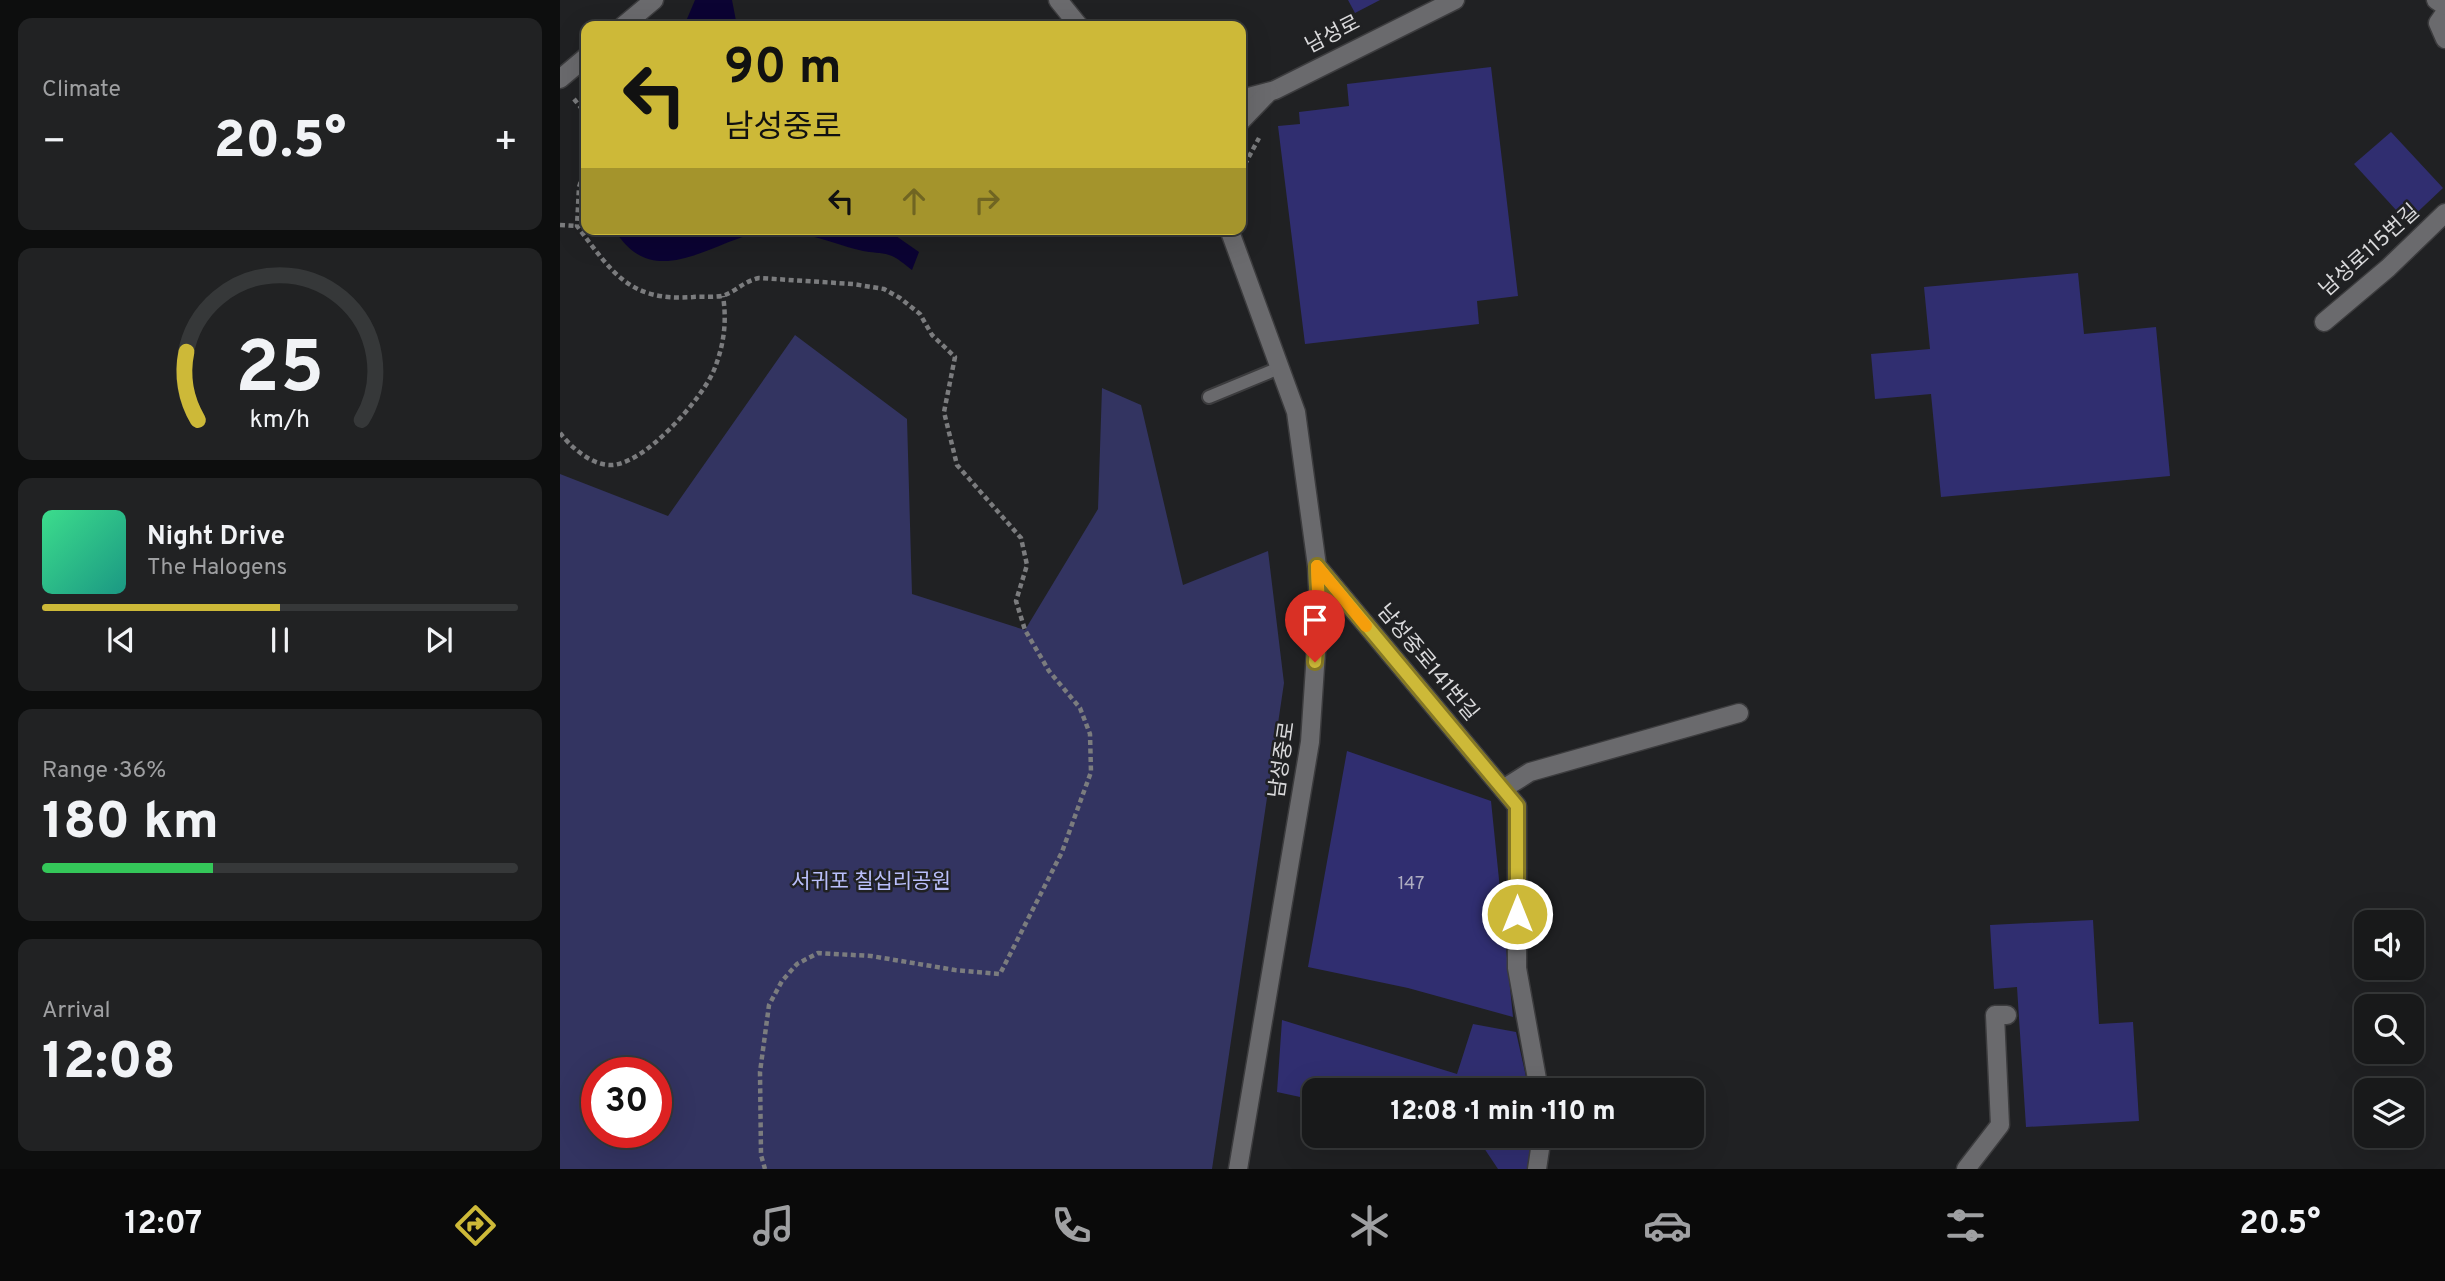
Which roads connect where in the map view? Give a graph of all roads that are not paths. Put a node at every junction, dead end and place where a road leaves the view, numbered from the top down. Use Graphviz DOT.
graph roads {
  1 [pos="654,0"];
  2 [pos="1058,0"];
  3 [pos="1455,0"];
  4 [pos="2436,0"];
  5 [pos="2445,6"];
  6 [pos="2445,13"];
  7 [pos="629,21"];
  8 [pos="1075,21"];
  9 [pos="2445,38"];
  10 [pos="581,61"];
  11 [pos="560,79"];
  12 [pos="1269,92"];
  13 [pos="1246,98"];
  14 [pos="1246,116"];
  15 [pos="2445,213"];
  16 [pos="1228,235"];
  17 [pos="2324,322"];
  18 [pos="1279,368"];
  19 [pos="1209,397"];
  20 [pos="1317,566"];
  21 [pos="1739,713"];
  22 [pos="1503,789"];
  23 [pos="2007,1015"];
  24 [pos="1537,1078"];
  25 [pos="1540,1148"];
  26 [pos="1238,1169"];
  27 [pos="1537,1169"];
  28 [pos="1966,1169"];
  1 -- 7 [label="street"];
  2 -- 8 [label="street"];
  3 -- 12 [label="street, 남성로"];
  4 -- 5 [label="street"];
  6 -- 9 [label="street"];
  10 -- 11 [label="street"];
  12 -- 13 [label="street, 남성로"];
  12 -- 14 [label="street, 남성로"];
  15 -- 17 [label="street, 남성로115번길"];
  16 -- 18 [label="street, 남성중로"];
  18 -- 19 [label="lane"];
  18 -- 20 [label="street, 남성중로"];
  20 -- 22 [label="street, 남성중로141번길"];
  20 -- 26 [label="street, 남성중로"];
  21 -- 22 [label="street"];
  22 -- 24 [label="street, 남성중로141번길"];
  23 -- 28 [label="street"];
  25 -- 27 [label="street"];
}
